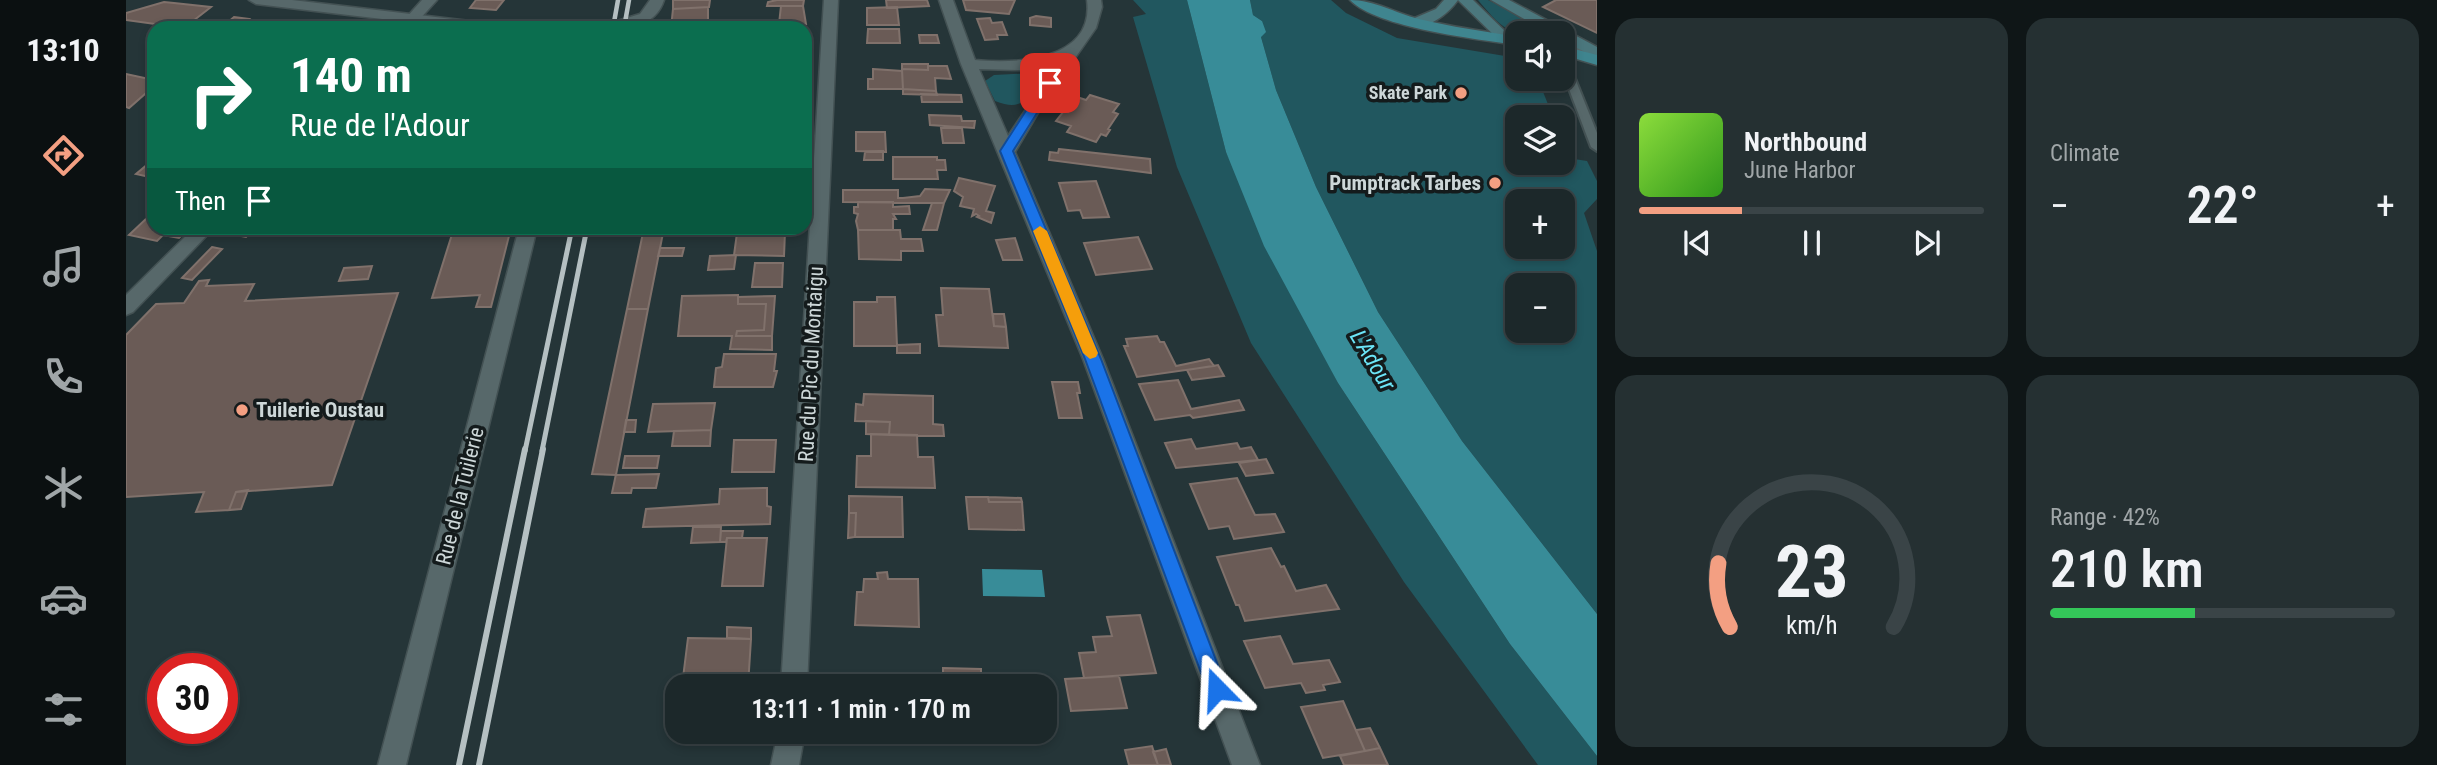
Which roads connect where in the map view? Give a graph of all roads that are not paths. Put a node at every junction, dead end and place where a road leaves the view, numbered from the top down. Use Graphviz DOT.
graph roads {
  1 [pos="256,0"];
  2 [pos="430,0"];
  3 [pos="657,0"];
  4 [pos="831,0"];
  5 [pos="946,0"];
  6 [pos="1094,0"];
  7 [pos="1357,0"];
  8 [pos="1451,0"];
  9 [pos="1465,0"];
  10 [pos="1498,0"];
  11 [pos="395,21"];
  12 [pos="410,21"];
  13 [pos="633,21"];
  14 [pos="1415,23"];
  15 [pos="1505,34"];
  16 [pos="1505,39"];
  17 [pos="1073,50"];
  18 [pos="1575,51"];
  19 [pos="1597,54"];
  20 [pos="969,64"];
  21 [pos="1575,91"];
  22 [pos="1597,147"];
  23 [pos="1007,151"];
  24 [pos="198,235"];
  25 [pos="526,235"];
  26 [pos="126,307"];
  27 [pos="795,674"];
  28 [pos="789,744"];
  29 [pos="392,765"];
  30 [pos="785,765"];
  31 [pos="1246,765"];
  1 -- 11 [label="street"];
  2 -- 12 [label="street"];
  3 -- 13 [label="street"];
  4 -- 27 [label="street, Rue du Pic du Montaigu"];
  5 -- 20 [label="street"];
  6 -- 17 [label="street"];
  7 -- 14 [label="main road"];
  8 -- 14 [label="main road"];
  9 -- 15 [label="main road"];
  10 -- 19 [label="main road"];
  14 -- 16 [label="main road"];
  17 -- 20 [label="street"];
  17 -- 23 [label="street"];
  18 -- 19 [label="main road"];
  20 -- 23 [label="street"];
  21 -- 22 [label="lane"];
  23 -- 31 [label="street"];
  24 -- 26 [label="street"];
  25 -- 29 [label="street, Rue de la Tuilerie"];
  28 -- 30 [label="street"];
}
